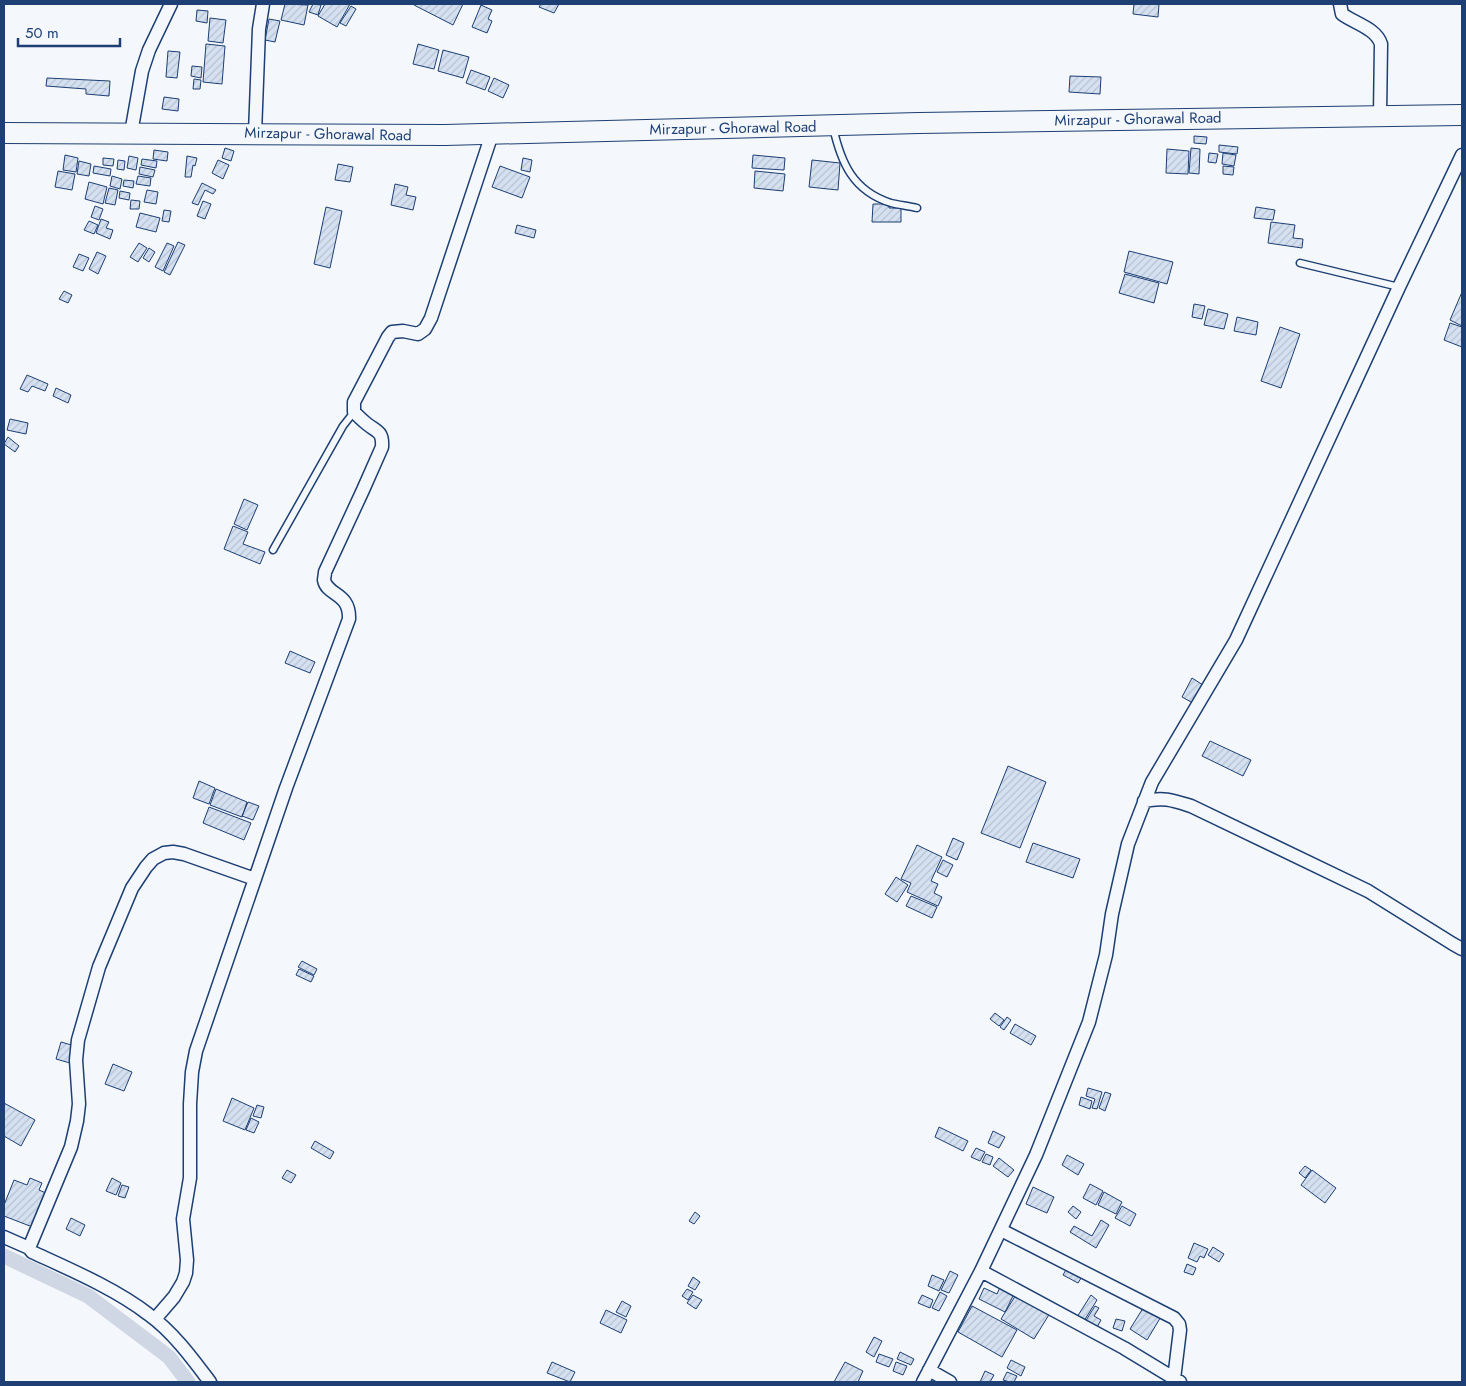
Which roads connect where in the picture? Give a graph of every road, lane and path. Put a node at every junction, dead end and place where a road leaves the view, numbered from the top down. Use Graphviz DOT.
graph roads {
  1 [pos="171,4"];
  2 [pos="263,4"];
  3 [pos="1340,4"];
  4 [pos="1462,115"];
  5 [pos="1380,116"];
  6 [pos="833,126"];
  7 [pos="4,133"];
  8 [pos="131,133"];
  9 [pos="255,133"];
  10 [pos="492,134"];
  11 [pos="1462,155"];
  12 [pos="918,208"];
  13 [pos="1300,263"];
  14 [pos="1399,287"];
  15 [pos="354,412"];
  16 [pos="274,550"];
  17 [pos="1144,801"];
  18 [pos="255,879"];
  19 [pos="1462,949"];
  20 [pos="1001,1230"];
  21 [pos="4,1237"];
  22 [pos="29,1248"];
  23 [pos="981,1271"];
  24 [pos="155,1320"];
  25 [pos="929,1370"];
  26 [pos="207,1378"];
  27 [pos="1177,1380"];
  28 [pos="221,1382"];
  29 [pos="923,1382"];
  30 [pos="950,1382"];
  1 -- 8 [label="street"];
  2 -- 9 [label="street"];
  3 -- 5 [label="street"];
  4 -- 5 [label="main road, Mirzapur - Ghorawal Road"];
  5 -- 6 [label="main road, Mirzapur - Ghorawal Road"];
  6 -- 10 [label="main road, Mirzapur - Ghorawal Road"];
  6 -- 12 [label="lane"];
  7 -- 8 [label="main road, Mirzapur - Ghorawal Road"];
  8 -- 9 [label="main road, Mirzapur - Ghorawal Road"];
  9 -- 10 [label="main road, Mirzapur - Ghorawal Road"];
  10 -- 15 [label="street"];
  11 -- 14 [label="street"];
  13 -- 14 [label="lane"];
  14 -- 17 [label="street"];
  15 -- 16 [label="lane"];
  15 -- 18 [label="street"];
  17 -- 19 [label="street"];
  17 -- 20 [label="street"];
  18 -- 22 [label="street"];
  18 -- 24 [label="street"];
  20 -- 23 [label="street"];
  20 -- 27 [label="street"];
  21 -- 22 [label="street"];
  22 -- 24 [label="street"];
  23 -- 25 [label="street"];
  23 -- 27 [label="street"];
  24 -- 26 [label="street"];
  25 -- 29 [label="street"];
  25 -- 30 [label="street"];
  26 -- 28 [label="street"];
}
